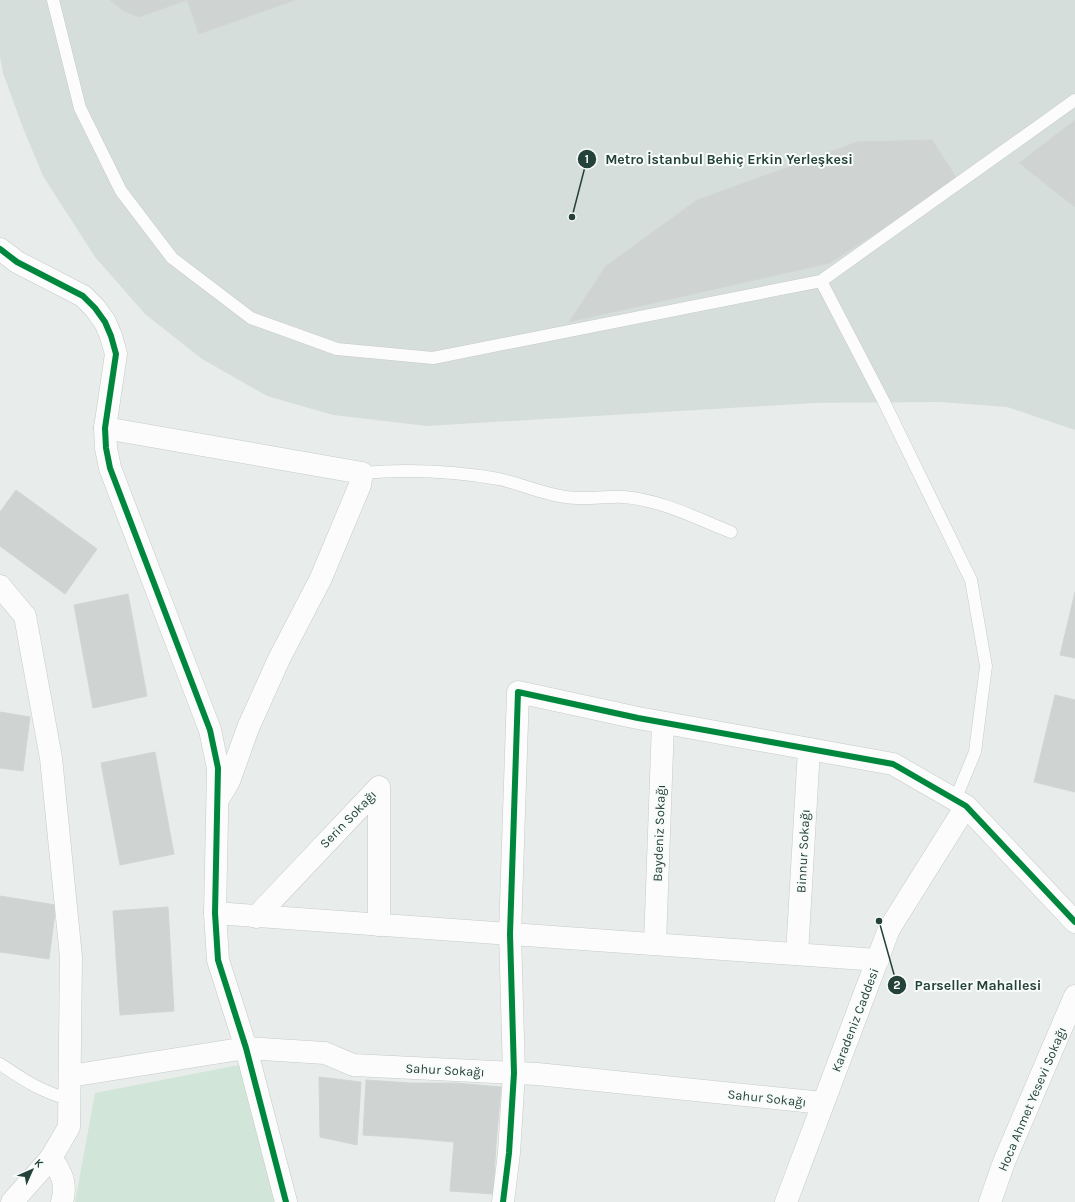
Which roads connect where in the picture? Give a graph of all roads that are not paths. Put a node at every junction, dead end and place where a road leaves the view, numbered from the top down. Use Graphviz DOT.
graph roads {
  1 [pos="53,0"];
  2 [pos="1075,100"];
  3 [pos="0,249"];
  4 [pos="820,281"];
  5 [pos="105,428"];
  6 [pos="362,473"];
  7 [pos="731,532"];
  8 [pos="0,586"];
  9 [pos="663,723"];
  10 [pos="809,749"];
  11 [pos="217,801"];
  12 [pos="961,803"];
  13 [pos="215,913"];
  14 [pos="256,916"];
  15 [pos="1075,922"];
  16 [pos="378,925"];
  17 [pos="510,934"];
  18 [pos="655,944"];
  19 [pos="797,954"];
  20 [pos="878,960"];
  21 [pos="1075,996"];
  22 [pos="246,1048"];
  23 [pos="0,1064"];
  24 [pos="514,1073"];
  25 [pos="70,1076"];
  26 [pos="69,1099"];
  27 [pos="823,1103"];
  28 [pos="51,1158"];
  29 [pos="0,1198"];
  30 [pos="11,1202"];
  31 [pos="62,1202"];
  32 [pos="286,1202"];
  33 [pos="503,1202"];
  34 [pos="786,1202"];
  35 [pos="990,1202"];
  1 -- 4 [label="lane"];
  2 -- 4 [label="lane"];
  3 -- 5 [label="street"];
  4 -- 12 [label="lane"];
  5 -- 6 [label="street"];
  5 -- 11 [label="street"];
  6 -- 7 [label="lane"];
  6 -- 11 [label="street"];
  8 -- 25 [label="street"];
  9 -- 10 [label="street"];
  9 -- 17 [label="street"];
  9 -- 18 [label="street, Baydeniz Sokağı"];
  10 -- 12 [label="street"];
  10 -- 19 [label="street, Binnur Sokağı"];
  11 -- 13 [label="street"];
  12 -- 15 [label="street"];
  12 -- 20 [label="street, Karadeniz Caddesi"];
  13 -- 14 [label="street"];
  13 -- 22 [label="street"];
  14 -- 16 [label="street"];
  14 -- 16 [label="street, Serin Sokağı"];
  16 -- 17 [label="street"];
  17 -- 18 [label="street"];
  17 -- 24 [label="street"];
  18 -- 19 [label="street"];
  19 -- 20 [label="street"];
  20 -- 27 [label="street, Karadeniz Caddesi"];
  21 -- 35 [label="street, Hoca Ahmet Yesevi Sokağı"];
  22 -- 24 [label="street, Sahur Sokağı"];
  22 -- 25 [label="street, Sahur Sokağı"];
  22 -- 32 [label="street"];
  23 -- 26 [label="lane"];
  24 -- 27 [label="street, Sahur Sokağı"];
  24 -- 33 [label="street"];
  25 -- 26 [label="street"];
  26 -- 28 [label="street"];
  27 -- 34 [label="street, Karadeniz Caddesi"];
  28 -- 30 [label="street"];
  28 -- 31 [label="street"];
  29 -- 30 [label="street"];
}
